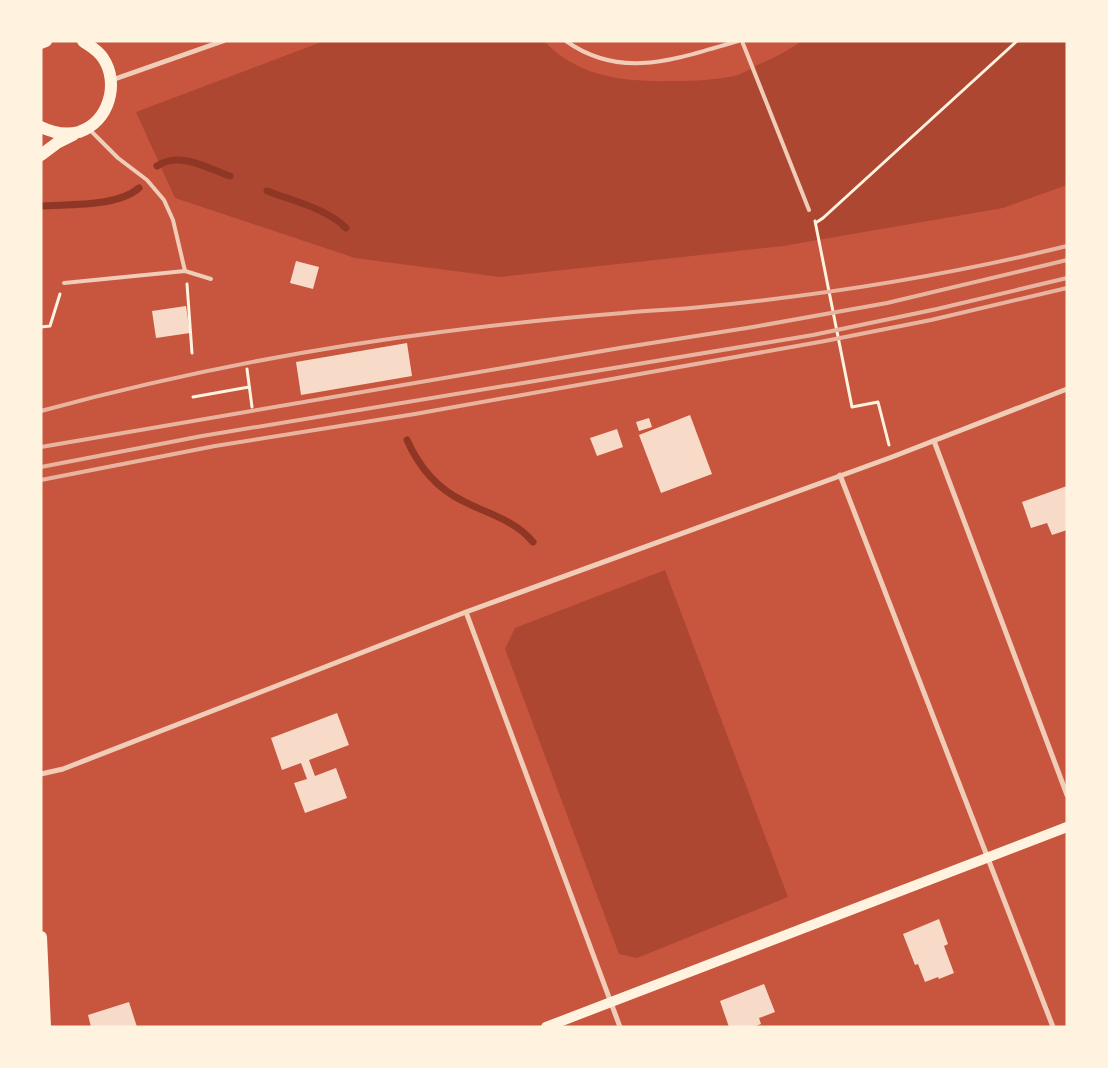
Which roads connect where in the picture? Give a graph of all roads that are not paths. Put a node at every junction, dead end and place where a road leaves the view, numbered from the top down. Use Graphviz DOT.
graph roads {
  1 [pos="46,41"];
  2 [pos="83,41"];
  3 [pos="223,41"];
  4 [pos="566,41"];
  5 [pos="738,41"];
  6 [pos="742,41"];
  7 [pos="41,44"];
  8 [pos="112,80"];
  9 [pos="41,127"];
  10 [pos="83,129"];
  11 [pos="41,155"];
  12 [pos="809,210"];
  13 [pos="185,271"];
  14 [pos="211,279"];
  15 [pos="64,283"];
  16 [pos="1067,389"];
  17 [pos="934,441"];
  18 [pos="840,476"];
  19 [pos="466,612"];
  20 [pos="41,774"];
  21 [pos="1067,795"];
  22 [pos="1067,827"];
  23 [pos="989,857"];
  24 [pos="41,937"];
  25 [pos="611,1002"];
  26 [pos="45,1027"];
  27 [pos="546,1027"];
  28 [pos="620,1027"];
  29 [pos="1053,1027"];
  1 -- 7 [label="main road"];
  2 -- 8 [label="main road"];
  3 -- 8 [label="street"];
  4 -- 5 [label="lane"];
  6 -- 12 [label="lane"];
  8 -- 10 [label="main road"];
  9 -- 10 [label="main road"];
  10 -- 11 [label="main road"];
  10 -- 13 [label="lane"];
  13 -- 14 [label="lane"];
  13 -- 15 [label="lane"];
  16 -- 17 [label="street"];
  17 -- 18 [label="street"];
  17 -- 21 [label="street"];
  18 -- 19 [label="street"];
  18 -- 23 [label="street"];
  19 -- 20 [label="street"];
  19 -- 25 [label="street"];
  22 -- 23 [label="main road"];
  23 -- 25 [label="main road"];
  23 -- 29 [label="street"];
  24 -- 26 [label="main road"];
  25 -- 27 [label="main road"];
  25 -- 28 [label="street"];
}
